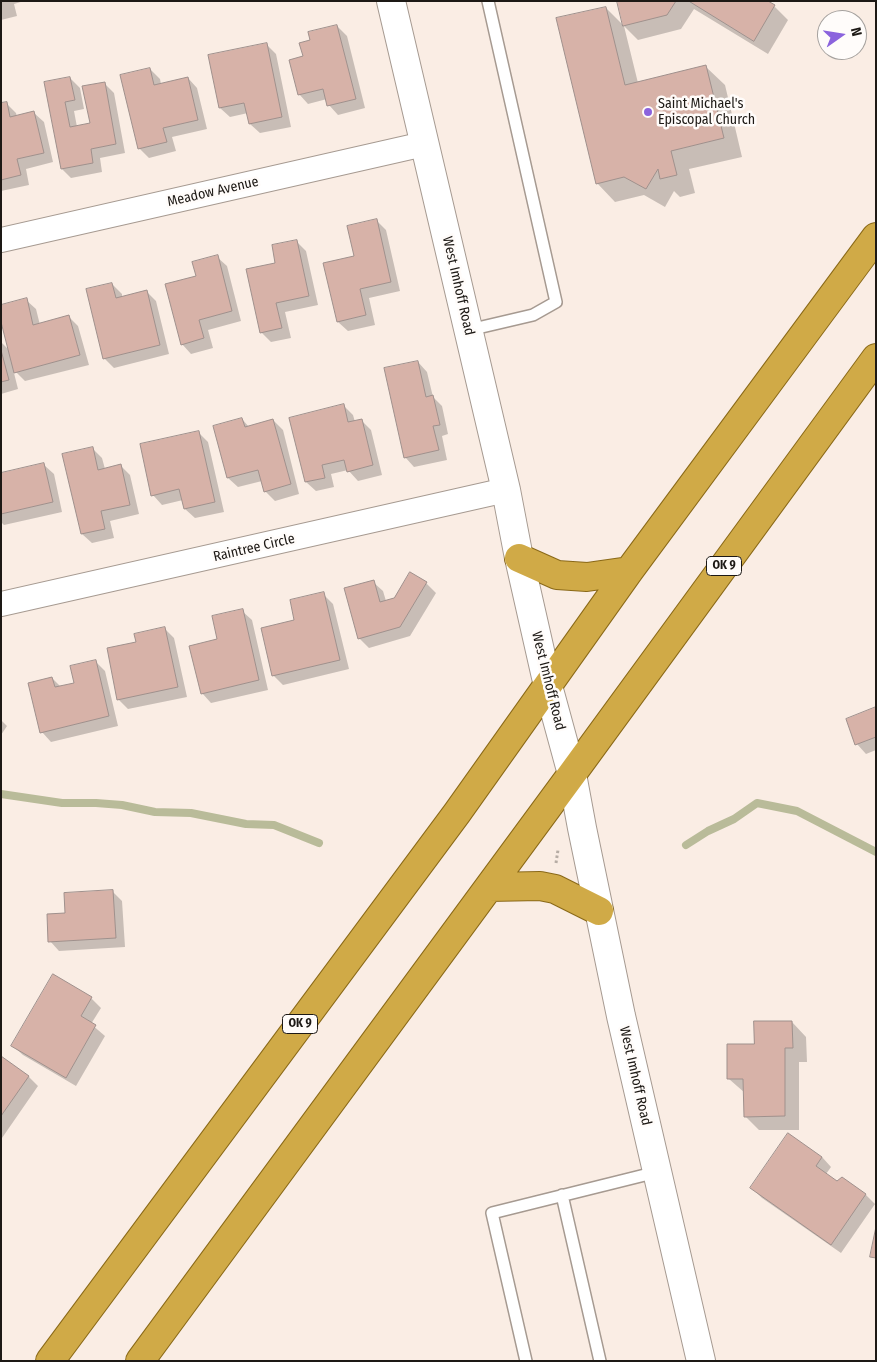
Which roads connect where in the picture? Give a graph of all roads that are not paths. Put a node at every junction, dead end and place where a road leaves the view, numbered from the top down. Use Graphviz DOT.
graph roads {
  1 [pos="391,1"];
  2 [pos="488,1"];
  3 [pos="424,144"];
  4 [pos="876,237"];
  5 [pos="1,240"];
  6 [pos="468,330"];
  7 [pos="876,358"];
  8 [pos="506,490"];
  9 [pos="519,558"];
  10 [pos="629,571"];
  11 [pos="1,604"];
  12 [pos="548,686"];
  13 [pos="572,774"];
  14 [pos="489,887"];
  15 [pos="599,911"];
  16 [pos="657,1172"];
  17 [pos="562,1195"];
  18 [pos="50,1361"];
  19 [pos="140,1361"];
  20 [pos="526,1361"];
  21 [pos="600,1361"];
  22 [pos="701,1361"];
  1 -- 3 [label="street, West Imhoff Road"];
  2 -- 6 [label="lane"];
  3 -- 5 [label="street, Meadow Avenue"];
  3 -- 6 [label="street, West Imhoff Road"];
  4 -- 10 [label="highway, OK 9"];
  6 -- 8 [label="street, West Imhoff Road"];
  7 -- 13 [label="highway, OK 9"];
  8 -- 9 [label="street, West Imhoff Road"];
  8 -- 11 [label="street, Raintree Circle"];
  9 -- 10 [label="highway"];
  9 -- 12 [label="street, West Imhoff Road"];
  10 -- 12 [label="highway, OK 9"];
  12 -- 13 [label="street, West Imhoff Road"];
  12 -- 18 [label="highway, OK 9"];
  13 -- 14 [label="highway, OK 9"];
  13 -- 15 [label="street, West Imhoff Road"];
  14 -- 15 [label="highway"];
  14 -- 19 [label="highway, OK 9"];
  15 -- 16 [label="street, West Imhoff Road"];
  16 -- 17 [label="lane"];
  16 -- 22 [label="street, West Imhoff Road"];
  17 -- 20 [label="lane"];
  17 -- 21 [label="lane"];
}
